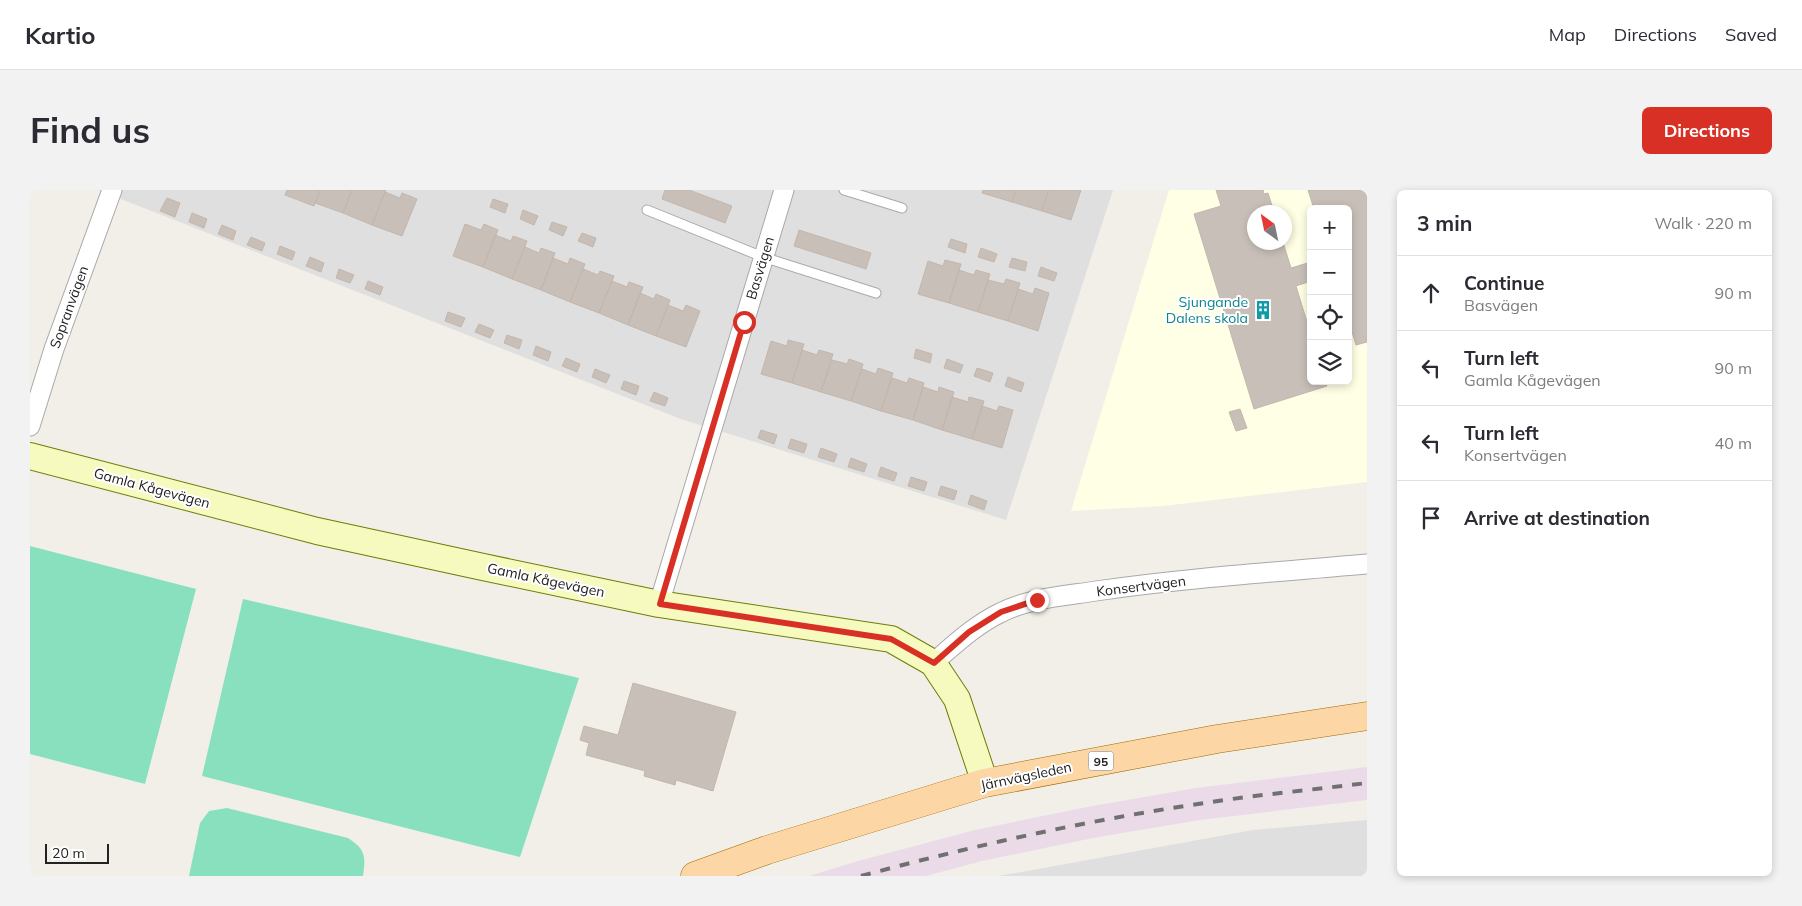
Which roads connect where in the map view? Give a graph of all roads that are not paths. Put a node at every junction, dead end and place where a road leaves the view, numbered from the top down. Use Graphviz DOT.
graph roads {
  1 [pos="112,190"];
  2 [pos="784,190"];
  3 [pos="844,190"];
  4 [pos="902,208"];
  5 [pos="646,210"];
  6 [pos="763,257"];
  7 [pos="876,294"];
  8 [pos="30,426"];
  9 [pos="30,456"];
  10 [pos="1367,564"];
  11 [pos="660,604"];
  12 [pos="934,663"];
  13 [pos="1367,716"];
  14 [pos="985,783"];
  15 [pos="695,876"];
  1 -- 8 [label="street, Sopranvägen"];
  2 -- 6 [label="street, Basvägen"];
  3 -- 4 [label="lane"];
  5 -- 6 [label="lane"];
  6 -- 7 [label="lane"];
  6 -- 11 [label="street, Basvägen"];
  9 -- 11 [label="street, Gamla Kågevägen"];
  10 -- 12 [label="street, Konsertvägen"];
  11 -- 12 [label="street, Gamla Kågevägen"];
  12 -- 14 [label="street, Gamla Kågevägen"];
  13 -- 14 [label="main road, Järnvägsleden / 95"];
  14 -- 15 [label="main road, Järnvägsleden / 95"];
}
